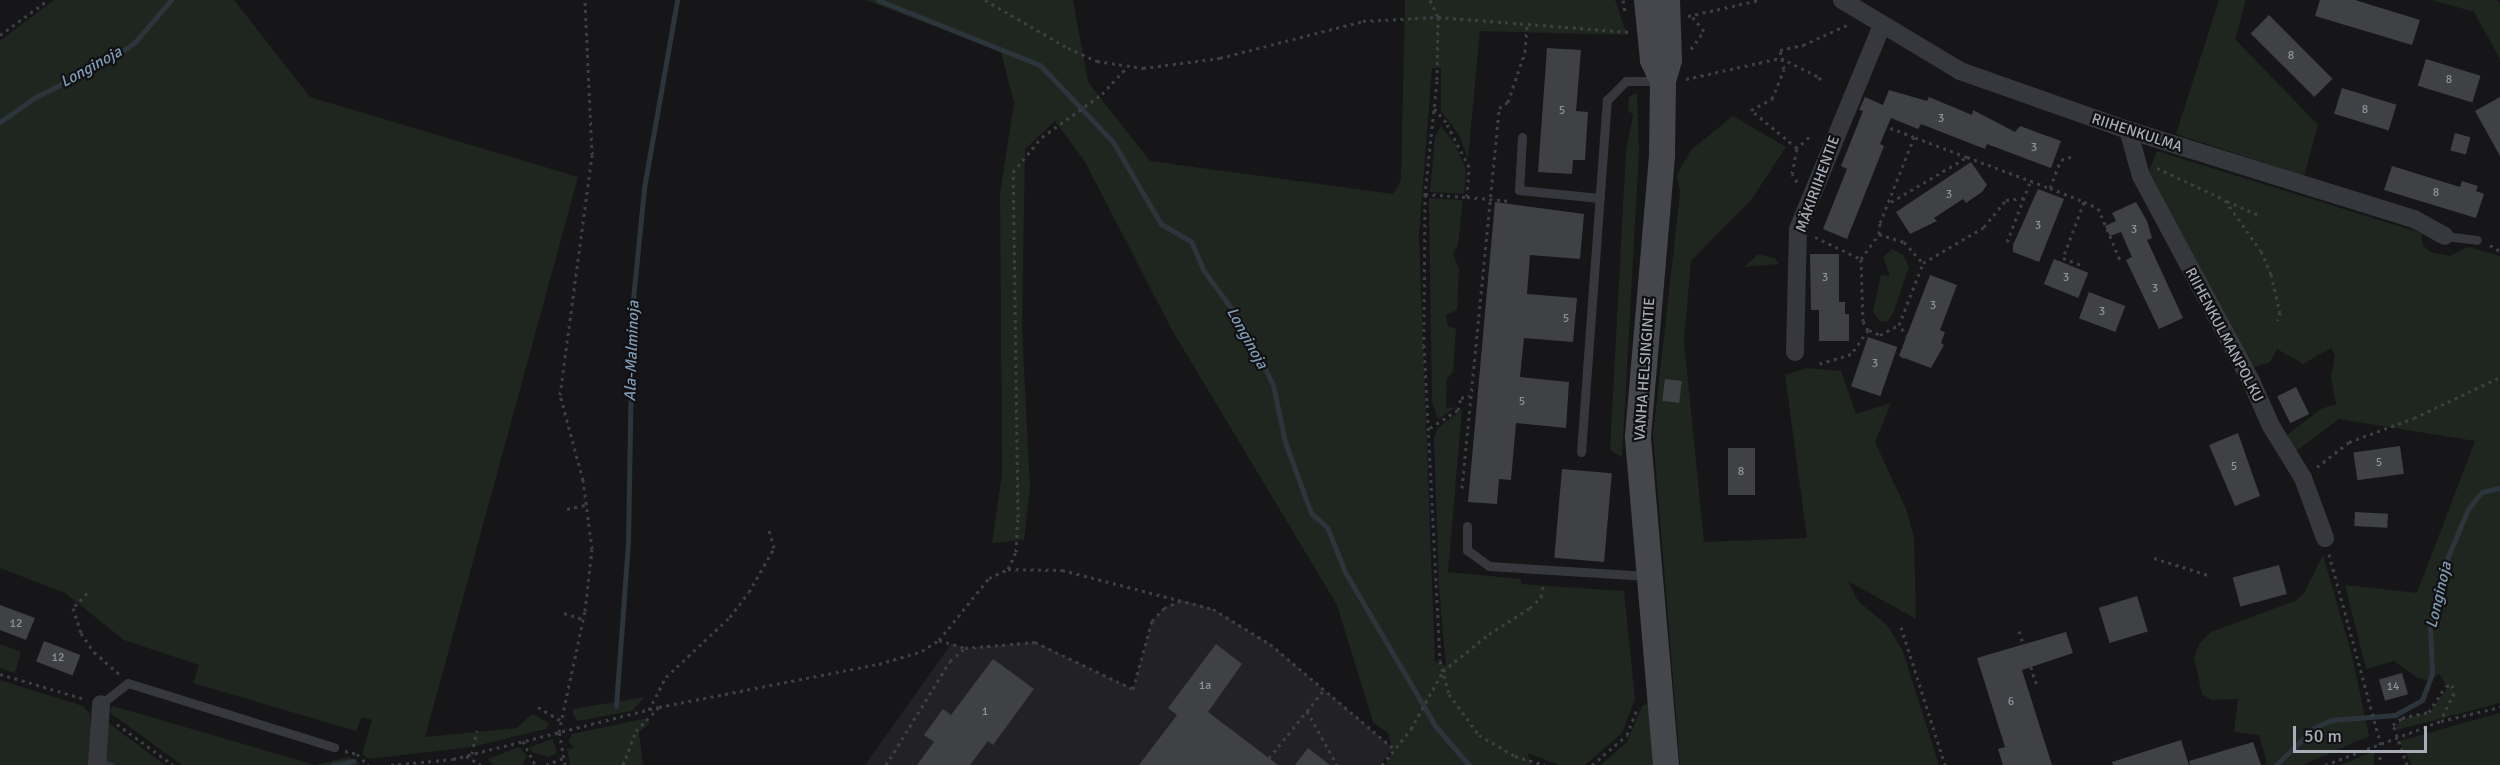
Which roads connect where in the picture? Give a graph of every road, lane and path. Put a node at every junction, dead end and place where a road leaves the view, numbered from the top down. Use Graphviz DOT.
graph roads {
  1 [pos="48,0"];
  2 [pos="585,0"];
  3 [pos="985,0"];
  4 [pos="1430,0"];
  5 [pos="1647,0"];
  6 [pos="1667,0"];
  7 [pos="1759,0"];
  8 [pos="1842,0"];
  9 [pos="1691,15"];
  10 [pos="1437,17"];
  11 [pos="1853,23"];
  12 [pos="1882,25"];
  13 [pos="1527,26"];
  14 [pos="1684,26"];
  15 [pos="1634,32"];
  16 [pos="0,35"];
  17 [pos="1684,45"];
  18 [pos="1781,58"];
  19 [pos="1127,67"];
  20 [pos="1663,81"];
  21 [pos="1822,83"];
  22 [pos="1434,108"];
  23 [pos="1846,110"];
  24 [pos="2128,130"];
  25 [pos="1522,137"];
  26 [pos="1809,137"];
  27 [pos="1914,137"];
  28 [pos="1797,148"];
  29 [pos="2074,156"];
  30 [pos="1967,157"];
  31 [pos="2137,158"];
  32 [pos="1797,182"];
  33 [pos="2030,182"];
  34 [pos="2050,188"];
  35 [pos="1425,194"];
  36 [pos="1467,197"];
  37 [pos="1488,198"];
  38 [pos="1600,198"];
  39 [pos="2024,198"];
  40 [pos="1498,200"];
  41 [pos="2225,200"];
  42 [pos="2084,202"];
  43 [pos="1890,203"];
  44 [pos="2259,215"];
  45 [pos="1798,229"];
  46 [pos="1879,234"];
  47 [pos="2445,236"];
  48 [pos="2477,240"];
  49 [pos="2007,242"];
  50 [pos="1861,259"];
  51 [pos="2120,260"];
  52 [pos="1923,263"];
  53 [pos="2081,264"];
  54 [pos="2277,321"];
  55 [pos="1899,325"];
  56 [pos="1868,330"];
  57 [pos="1795,352"];
  58 [pos="1904,358"];
  59 [pos="1819,364"];
  60 [pos="2500,377"];
  61 [pos="1470,395"];
  62 [pos="1430,428"];
  63 [pos="1581,452"];
  64 [pos="2303,478"];
  65 [pos="1462,488"];
  66 [pos="586,505"];
  67 [pos="567,509"];
  68 [pos="1467,526"];
  69 [pos="769,531"];
  70 [pos="2325,538"];
  71 [pos="2154,558"];
  72 [pos="1008,569"];
  73 [pos="1548,570"];
  74 [pos="1648,576"];
  75 [pos="2211,576"];
  76 [pos="87,593"];
  77 [pos="1182,600"];
  78 [pos="564,613"];
  79 [pos="583,619"];
  80 [pos="1901,627"];
  81 [pos="2019,631"];
  82 [pos="939,640"];
  83 [pos="965,648"];
  84 [pos="1443,671"];
  85 [pos="0,674"];
  86 [pos="128,682"];
  87 [pos="2037,686"];
  88 [pos="1323,691"];
  89 [pos="1639,699"];
  90 [pos="537,707"];
  91 [pos="659,707"];
  92 [pos="2500,707"];
  93 [pos="101,708"];
  94 [pos="649,710"];
  95 [pos="1307,711"];
  96 [pos="561,721"];
  97 [pos="2441,721"];
  98 [pos="477,731"];
  99 [pos="559,732"];
  100 [pos="2394,737"];
  101 [pos="523,741"];
  102 [pos="2380,742"];
  103 [pos="334,747"];
  104 [pos="1393,748"];
  105 [pos="472,754"];
  106 [pos="466,756"];
  107 [pos="563,758"];
  108 [pos="1269,759"];
  109 [pos="435,763"];
  110 [pos="97,765"];
  111 [pos="173,765"];
  112 [pos="368,765"];
  113 [pos="390,765"];
  114 [pos="481,765"];
  115 [pos="535,765"];
  116 [pos="546,765"];
  117 [pos="565,765"];
  118 [pos="623,765"];
  119 [pos="886,765"];
  120 [pos="1337,765"];
  121 [pos="1382,765"];
  122 [pos="1545,765"];
  123 [pos="1592,765"];
  124 [pos="1666,765"];
  125 [pos="1945,765"];
  126 [pos="2325,765"];
  127 [pos="2380,765"];
  128 [pos="2407,765"];
  1 -- 16 [label="path"];
  2 -- 66 [label="path"];
  3 -- 19 [label="path"];
  4 -- 10 [label="path"];
  5 -- 20 [label="main road, VANHA HELSINGINTIE"];
  6 -- 20 [label="main road, VANHA HELSINGINTIE"];
  7 -- 9 [label="path"];
  8 -- 12 [label="street, RIIHENKULMA"];
  9 -- 14 [label="path"];
  9 -- 17 [label="path"];
  10 -- 13 [label="path"];
  10 -- 19 [label="path"];
  10 -- 22 [label="path"];
  11 -- 18 [label="path"];
  12 -- 23 [label="street, MÄKIRIIHENTIE"];
  12 -- 24 [label="street, RIIHENKULMA"];
  13 -- 15 [label="path"];
  13 -- 37 [label="path"];
  18 -- 20 [label="path"];
  18 -- 21 [label="path"];
  18 -- 28 [label="path"];
  19 -- 72 [label="path"];
  20 -- 38 [label="lane"];
  20 -- 74 [label="main road, VANHA HELSINGINTIE"];
  22 -- 35 [label="path"];
  22 -- 36 [label="path"];
  23 -- 27 [label="path"];
  23 -- 45 [label="street, MÄKIRIIHENTIE"];
  24 -- 31 [label="street, RIIHENKULMANPOLKU"];
  24 -- 47 [label="street, RIIHENKULMA"];
  25 -- 38 [label="lane"];
  26 -- 28 [label="path"];
  27 -- 30 [label="path"];
  27 -- 43 [label="path"];
  28 -- 32 [label="path"];
  29 -- 34 [label="path"];
  30 -- 33 [label="path"];
  30 -- 43 [label="path"];
  31 -- 41 [label="path"];
  31 -- 64 [label="street, RIIHENKULMANPOLKU"];
  33 -- 34 [label="path"];
  33 -- 39 [label="path"];
  34 -- 42 [label="path"];
  35 -- 36 [label="path"];
  35 -- 62 [label="path"];
  36 -- 37 [label="path"];
  37 -- 40 [label="path"];
  37 -- 61 [label="path"];
  38 -- 63 [label="lane"];
  39 -- 49 [label="path"];
  39 -- 52 [label="path"];
  41 -- 44 [label="path"];
  41 -- 54 [label="path"];
  42 -- 51 [label="path"];
  42 -- 53 [label="path"];
  43 -- 46 [label="path"];
  45 -- 50 [label="path"];
  45 -- 57 [label="street, MÄKIRIIHENTIE"];
  46 -- 50 [label="path"];
  46 -- 52 [label="path"];
  47 -- 48 [label="lane"];
  50 -- 56 [label="path"];
  52 -- 55 [label="path"];
  55 -- 56 [label="path"];
  55 -- 58 [label="path"];
  56 -- 59 [label="path"];
  60 -- 64 [label="path"];
  61 -- 62 [label="path"];
  61 -- 65 [label="path"];
  62 -- 84 [label="path"];
  64 -- 70 [label="street, RIIHENKULMANPOLKU"];
  66 -- 67 [label="path"];
  66 -- 79 [label="path"];
  68 -- 73 [label="lane"];
  69 -- 94 [label="path"];
  70 -- 102 [label="path"];
  71 -- 75 [label="path"];
  72 -- 77 [label="path"];
  72 -- 82 [label="path"];
  73 -- 74 [label="lane"];
  73 -- 84 [label="path"];
  74 -- 124 [label="main road, VANHA HELSINGINTIE"];
  76 -- 86 [label="path"];
  77 -- 83 [label="path"];
  77 -- 88 [label="path"];
  78 -- 79 [label="path"];
  79 -- 96 [label="path"];
  80 -- 125 [label="path"];
  81 -- 87 [label="path"];
  82 -- 83 [label="path"];
  82 -- 91 [label="path"];
  83 -- 119 [label="path"];
  84 -- 104 [label="path"];
  84 -- 122 [label="path"];
  85 -- 93 [label="path"];
  86 -- 93 [label="lane"];
  86 -- 103 [label="lane"];
  88 -- 95 [label="path"];
  88 -- 104 [label="path"];
  89 -- 123 [label="path"];
  90 -- 96 [label="path"];
  91 -- 94 [label="path"];
  91 -- 118 [label="path"];
  92 -- 97 [label="path"];
  93 -- 110 [label="street"];
  93 -- 111 [label="path"];
  94 -- 99 [label="path"];
  95 -- 108 [label="path"];
  95 -- 120 [label="path"];
  96 -- 99 [label="path"];
  97 -- 100 [label="path"];
  97 -- 100 [label="path"];
  98 -- 105 [label="path"];
  99 -- 101 [label="path"];
  99 -- 107 [label="path"];
  100 -- 102 [label="path"];
  100 -- 128 [label="path"];
  101 -- 105 [label="path"];
  101 -- 115 [label="path"];
  102 -- 126 [label="path"];
  102 -- 127 [label="path"];
  103 -- 112 [label="path"];
  104 -- 121 [label="path"];
  105 -- 106 [label="path"];
  106 -- 109 [label="path"];
  106 -- 114 [label="path"];
  107 -- 116 [label="path"];
  107 -- 117 [label="path"];
  109 -- 113 [label="path"];
}
